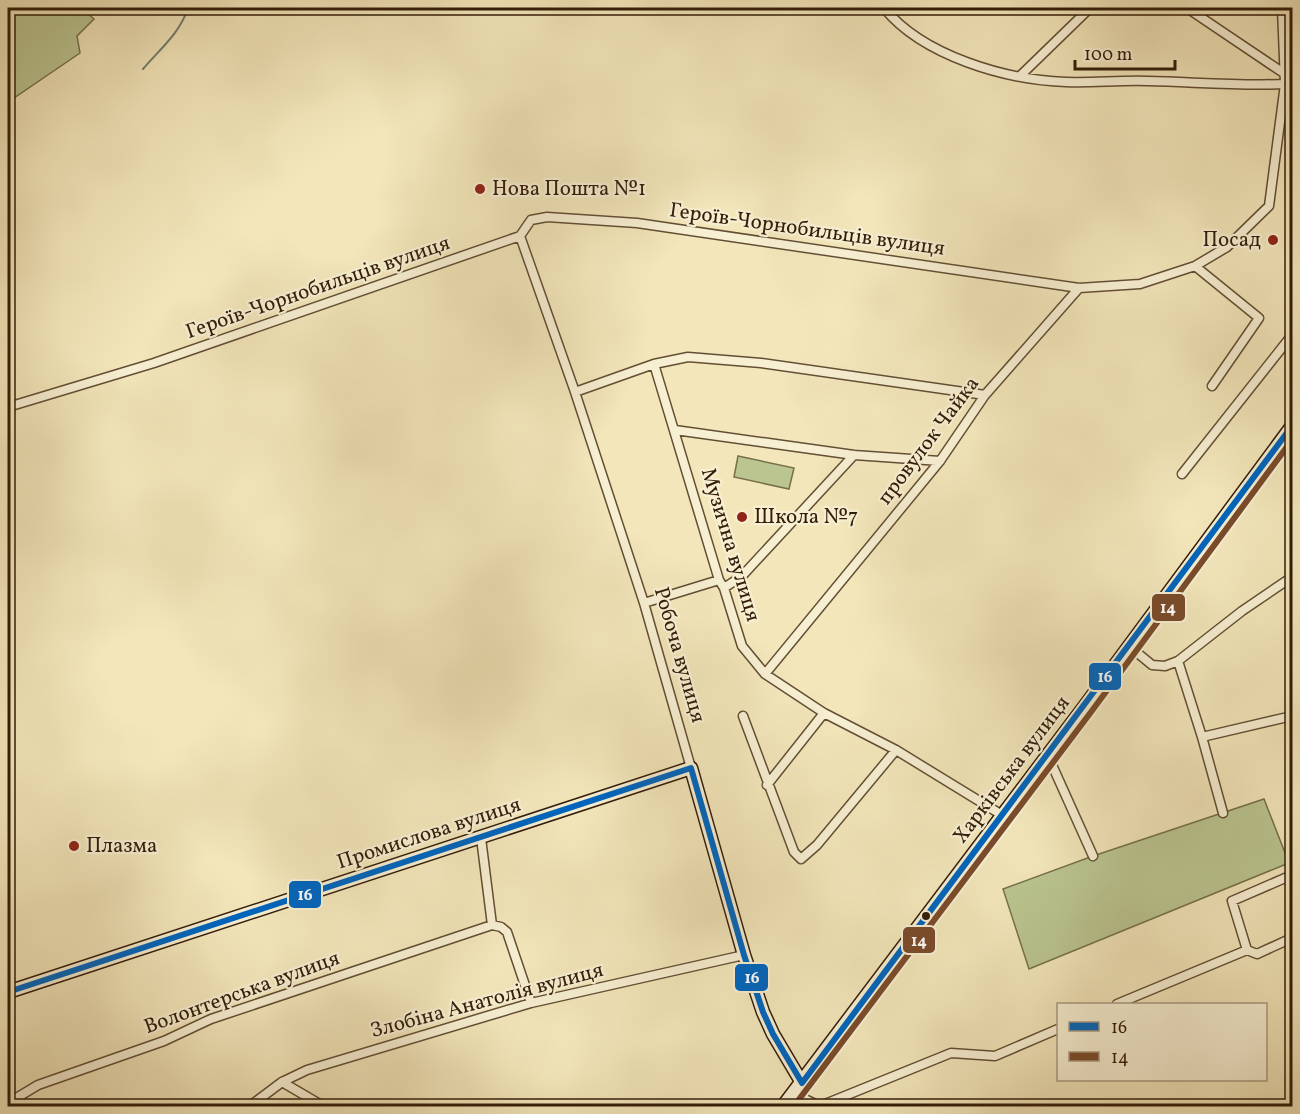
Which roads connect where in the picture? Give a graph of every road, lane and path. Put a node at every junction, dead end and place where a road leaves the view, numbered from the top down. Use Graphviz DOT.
graph roads {
  1 [pos="884,8"];
  2 [pos="1090,8"];
  3 [pos="1187,8"];
  4 [pos="1282,8"];
  5 [pos="1285,74"];
  6 [pos="1020,76"];
  7 [pos="1285,84"];
  8 [pos="520,236"];
  9 [pos="1195,267"];
  10 [pos="1079,288"];
  11 [pos="1293,336"];
  12 [pos="654,364"];
  13 [pos="1212,386"];
  14 [pos="575,392"];
  15 [pos="985,395"];
  16 [pos="8,407"];
  17 [pos="1293,426"];
  18 [pos="675,430"];
  19 [pos="854,455"];
  20 [pos="940,461"];
  21 [pos="1182,474"];
  22 [pos="1293,577"];
  23 [pos="719,580"];
  24 [pos="724,588"];
  25 [pos="644,603"];
  26 [pos="1129,646"];
  27 [pos="1178,661"];
  28 [pos="765,675"];
  29 [pos="824,713"];
  30 [pos="1293,716"];
  31 [pos="743,717"];
  32 [pos="1202,737"];
  33 [pos="896,750"];
  34 [pos="1048,756"];
  35 [pos="691,768"];
  36 [pos="767,785"];
  37 [pos="1223,813"];
  38 [pos="1002,815"];
  39 [pos="481,838"];
  40 [pos="1093,856"];
  41 [pos="1293,875"];
  42 [pos="492,925"];
  43 [pos="1293,938"];
  44 [pos="1247,950"];
  45 [pos="744,955"];
  46 [pos="8,992"];
  47 [pos="531,1003"];
  48 [pos="1122,1003"];
  49 [pos="1057,1030"];
  50 [pos="282,1082"];
  51 [pos="800,1092"];
  52 [pos="8,1102"];
  53 [pos="250,1107"];
  54 [pos="323,1107"];
  55 [pos="783,1107"];
  56 [pos="798,1107"];
  57 [pos="819,1107"];
  1 -- 6 [label="street"];
  2 -- 6 [label="street"];
  3 -- 5 [label="street"];
  4 -- 5 [label="street, Героїв-Чорнобильців вулиця"];
  5 -- 7 [label="street, Героїв-Чорнобильців вулиця"];
  6 -- 7 [label="street"];
  7 -- 9 [label="street, Героїв-Чорнобильців вулиця"];
  8 -- 10 [label="street, Героїв-Чорнобильців вулиця"];
  8 -- 14 [label="street, Робоча вулиця"];
  8 -- 16 [label="street, Героїв-Чорнобильців вулиця"];
  9 -- 10 [label="street, Героїв-Чорнобильців вулиця"];
  9 -- 13 [label="street"];
  10 -- 15 [label="street, провулок Чайка"];
  11 -- 21 [label="street"];
  12 -- 14 [label="street"];
  12 -- 15 [label="street"];
  12 -- 18 [label="street, Музична вулиця"];
  14 -- 25 [label="street, Робоча вулиця"];
  15 -- 20 [label="street, провулок Чайка"];
  17 -- 26 [label="street, Харківська вулиця"];
  18 -- 19 [label="street"];
  18 -- 23 [label="street, Музична вулиця"];
  19 -- 20 [label="street"];
  19 -- 24 [label="street"];
  20 -- 28 [label="street, провулок Чайка"];
  22 -- 27 [label="street"];
  23 -- 24 [label="street, Музична вулиця"];
  23 -- 25 [label="street"];
  24 -- 28 [label="street, Музична вулиця"];
  25 -- 35 [label="street, Робоча вулиця"];
  26 -- 27 [label="street"];
  26 -- 34 [label="street, Харківська вулиця"];
  27 -- 32 [label="street"];
  28 -- 29 [label="street, Музична вулиця"];
  29 -- 33 [label="street, Музична вулиця"];
  29 -- 36 [label="street"];
  30 -- 32 [label="street"];
  31 -- 36 [label="street"];
  32 -- 37 [label="street"];
  33 -- 36 [label="street"];
  33 -- 38 [label="street, Музична вулиця"];
  34 -- 38 [label="street, Харківська вулиця"];
  34 -- 40 [label="street"];
  35 -- 39 [label="street, Промислова вулиця"];
  35 -- 45 [label="street, Робоча вулиця"];
  38 -- 51 [label="street, Харківська вулиця"];
  39 -- 42 [label="street"];
  39 -- 46 [label="street, Промислова вулиця"];
  41 -- 44 [label="street"];
  42 -- 47 [label="street"];
  42 -- 52 [label="street, Волонтерська вулиця"];
  43 -- 44 [label="street"];
  44 -- 48 [label="street"];
  45 -- 47 [label="street, Злобіна Анатолія вулиця"];
  45 -- 51 [label="street, Робоча вулиця"];
  47 -- 50 [label="street, Злобіна Анатолія вулиця"];
  49 -- 57 [label="street"];
  50 -- 53 [label="street, Злобіна Анатолія вулиця"];
  50 -- 54 [label="street"];
  51 -- 55 [label="street, Харківська вулиця"];
  51 -- 56 [label="street"];
  51 -- 57 [label="street"];
}
